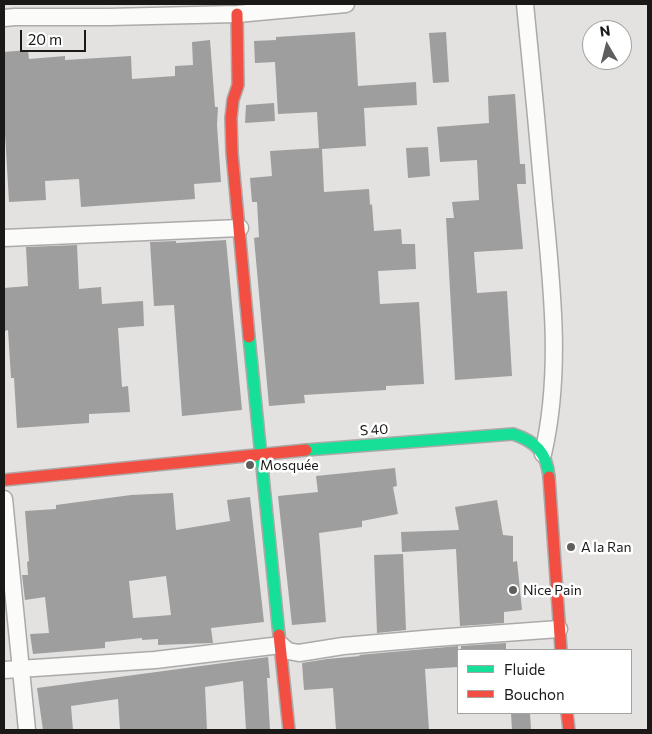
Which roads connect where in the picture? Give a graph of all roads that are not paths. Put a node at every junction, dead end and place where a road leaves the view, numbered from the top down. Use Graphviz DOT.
graph roads {
  1 [pos="346,4"];
  2 [pos="525,4"];
  3 [pos="237,14"];
  4 [pos="4,18"];
  5 [pos="240,228"];
  6 [pos="4,238"];
  7 [pos="260,453"];
  8 [pos="543,454"];
  9 [pos="4,480"];
  10 [pos="4,499"];
  11 [pos="559,629"];
  12 [pos="281,645"];
  13 [pos="561,649"];
  14 [pos="22,668"];
  15 [pos="4,670"];
  16 [pos="567,714"];
  17 [pos="27,730"];
  18 [pos="289,730"];
  19 [pos="569,730"];
  1 -- 3 [label="street"];
  2 -- 8 [label="street"];
  3 -- 4 [label="street"];
  3 -- 5 [label="street"];
  5 -- 6 [label="street"];
  5 -- 7 [label="street"];
  7 -- 8 [label="street, S 40"];
  7 -- 9 [label="street, S 40"];
  7 -- 12 [label="street"];
  8 -- 11 [label="street"];
  10 -- 14 [label="street"];
  11 -- 12 [label="street"];
  11 -- 13 [label="street"];
  12 -- 14 [label="street"];
  12 -- 18 [label="street"];
  14 -- 15 [label="street"];
  14 -- 17 [label="street"];
  16 -- 19 [label="street"];
}
